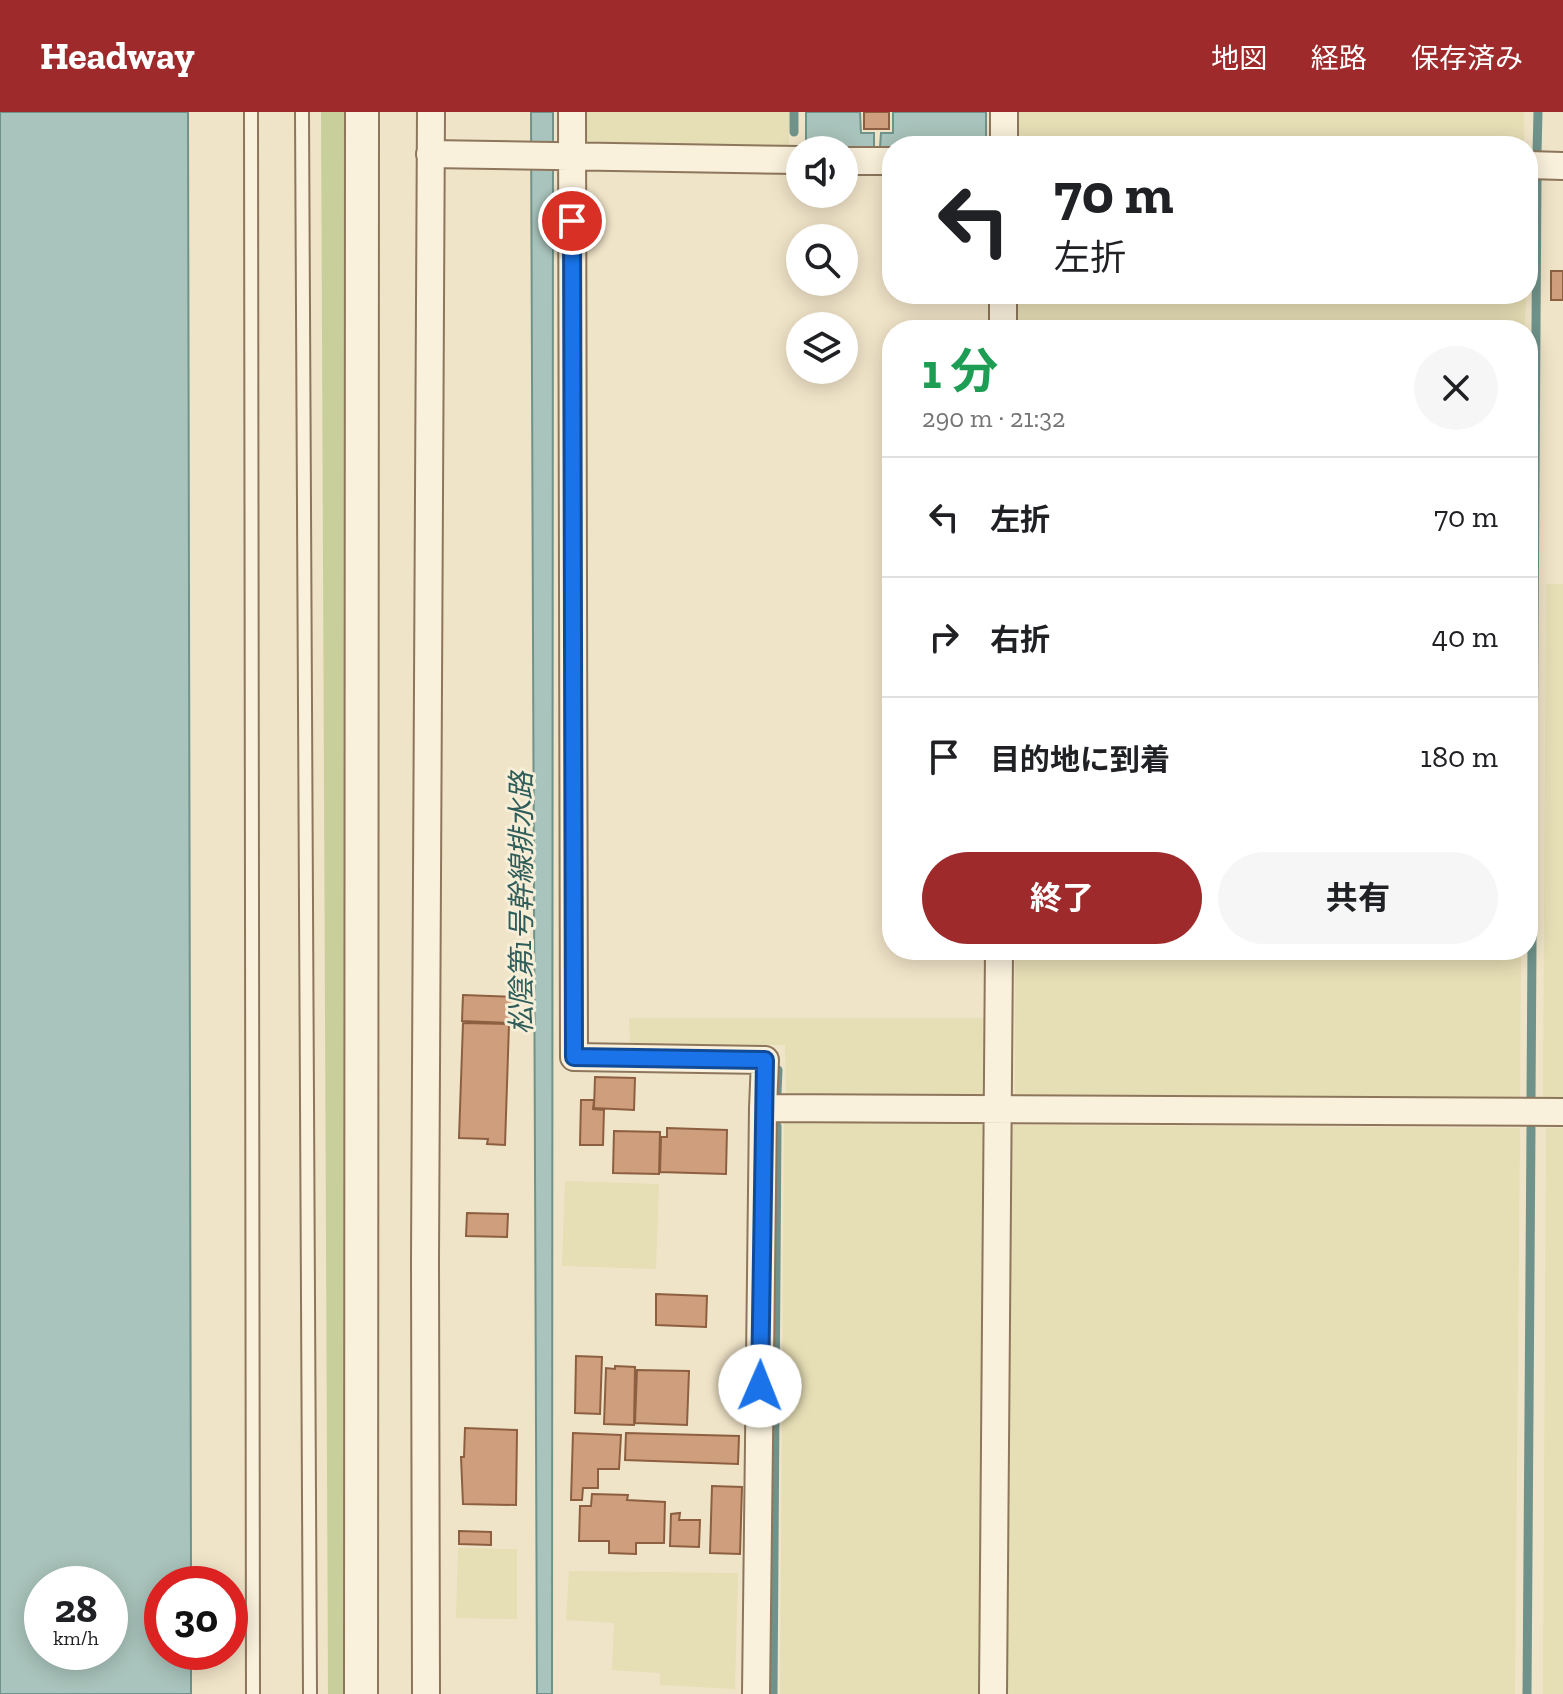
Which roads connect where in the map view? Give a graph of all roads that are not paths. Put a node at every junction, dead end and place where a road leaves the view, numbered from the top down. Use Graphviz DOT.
graph roads {
  1 [pos="251,112"];
  2 [pos="302,112"];
  3 [pos="362,112"];
  4 [pos="431,112"];
  5 [pos="572,112"];
  6 [pos="1004,112"];
  7 [pos="1004,136"];
  8 [pos="430,154"];
  9 [pos="571,159"];
  10 [pos="786,160"];
  11 [pos="858,161"];
  12 [pos="882,161"];
  13 [pos="1538,165"];
  14 [pos="1563,166"];
  15 [pos="999,960"];
  16 [pos="763,1108"];
  17 [pos="998,1109"];
  18 [pos="1563,1112"];
  19 [pos="253,1694"];
  20 [pos="310,1694"];
  21 [pos="361,1694"];
  22 [pos="426,1694"];
  23 [pos="756,1694"];
  24 [pos="993,1694"];
  1 -- 19 [label="lane"];
  2 -- 20 [label="lane"];
  3 -- 21 [label="street"];
  4 -- 8 [label="street"];
  5 -- 9 [label="street"];
  6 -- 7 [label="street"];
  8 -- 9 [label="street"];
  8 -- 22 [label="street"];
  9 -- 10 [label="street"];
  9 -- 16 [label="street"];
  11 -- 12 [label="street"];
  13 -- 14 [label="street"];
  15 -- 17 [label="street"];
  16 -- 17 [label="street"];
  16 -- 23 [label="street"];
  17 -- 18 [label="street"];
  17 -- 24 [label="street"];
}
